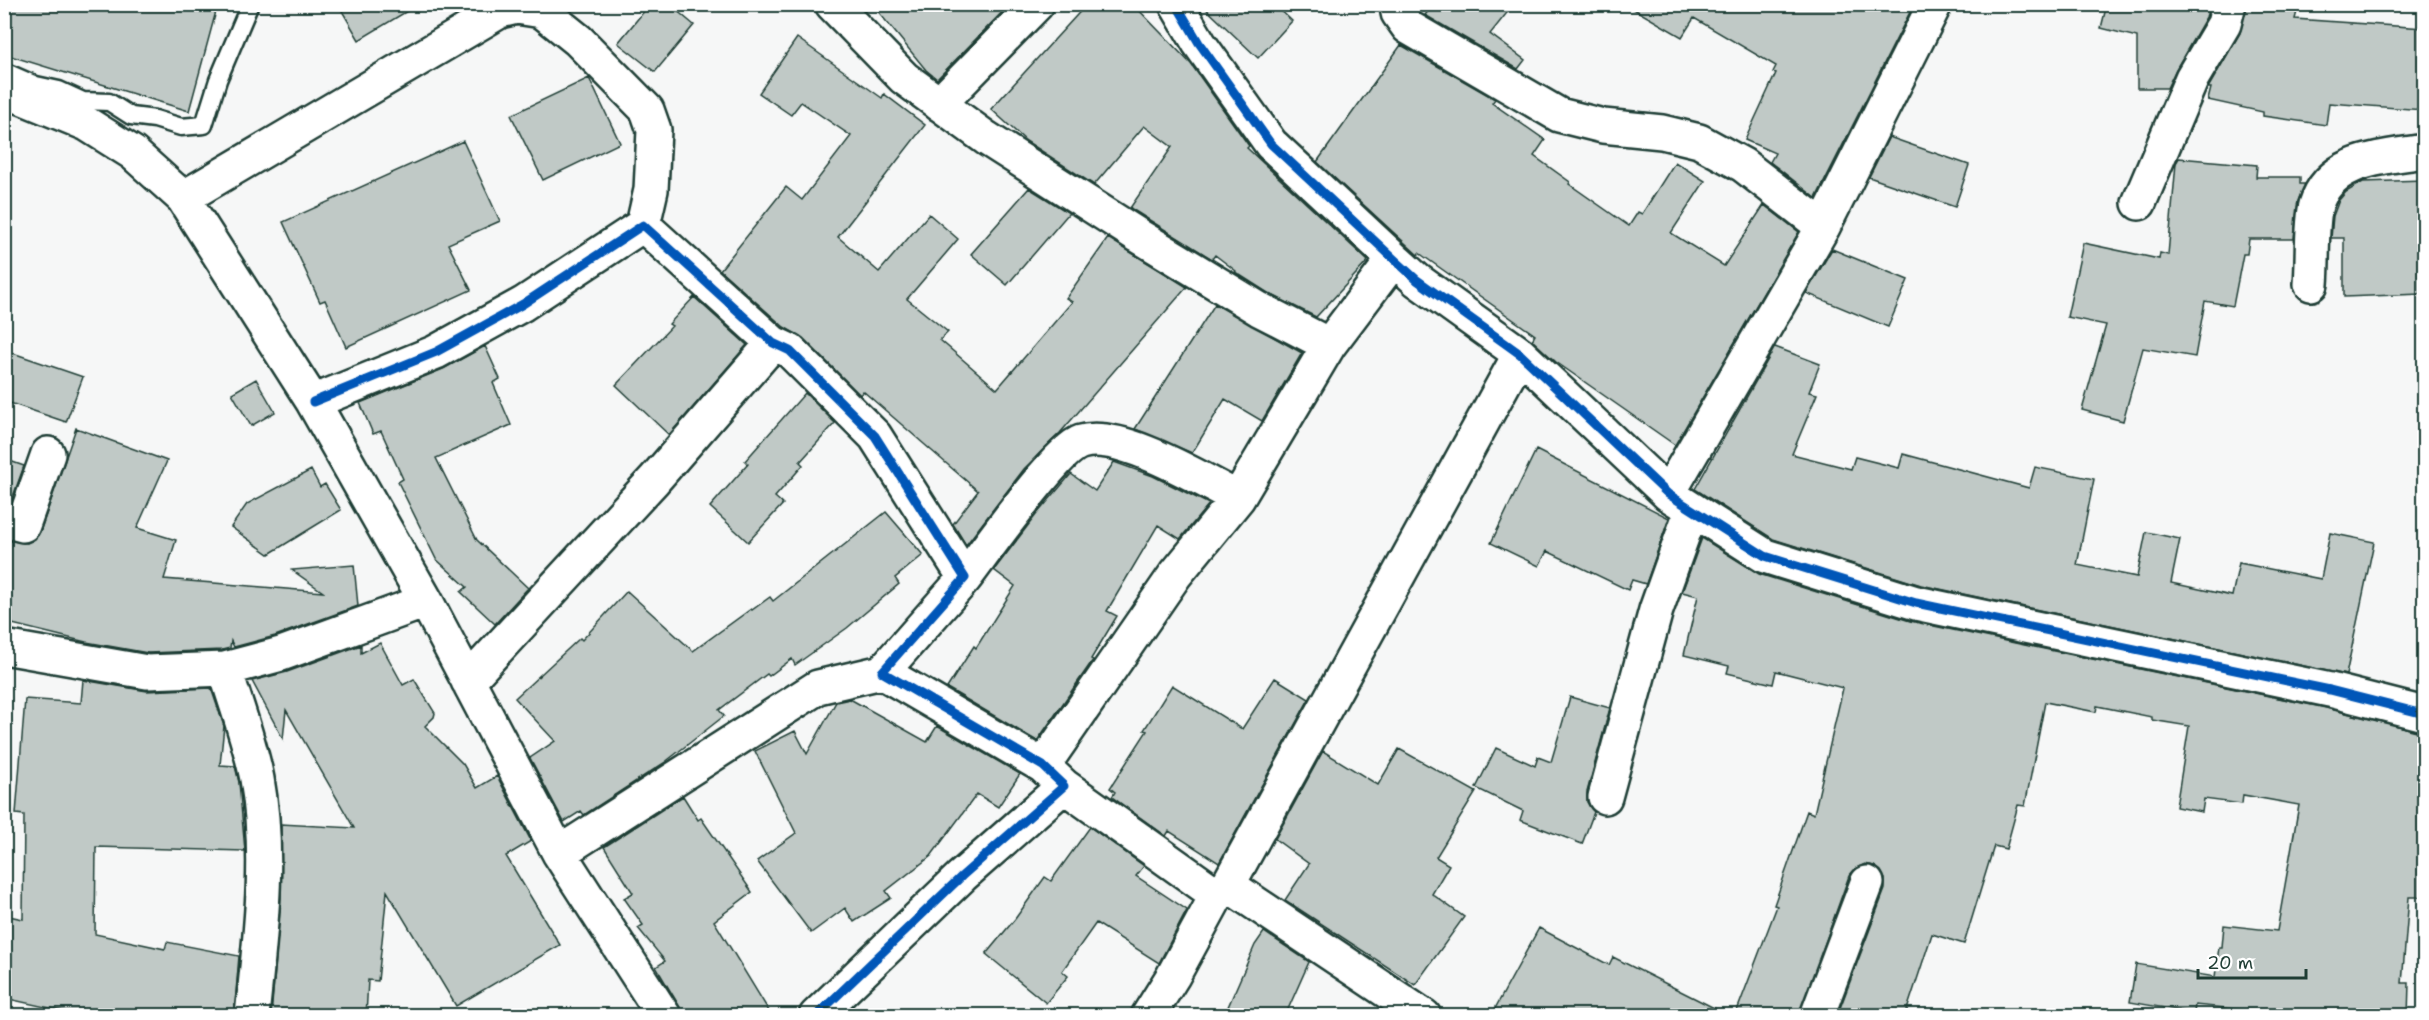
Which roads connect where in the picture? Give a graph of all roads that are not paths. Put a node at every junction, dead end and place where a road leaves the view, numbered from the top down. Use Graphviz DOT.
graph roads {
  1 [pos="250,4"];
  2 [pos="832,4"];
  3 [pos="1037,4"];
  4 [pos="1176,4"];
  5 [pos="1397,4"];
  6 [pos="1935,4"];
  7 [pos="2229,4"];
  8 [pos="4,71"];
  9 [pos="4,90"];
  10 [pos="939,104"];
  11 [pos="2424,151"];
  12 [pos="183,198"];
  13 [pos="2139,203"];
  14 [pos="643,225"];
  15 [pos="1823,226"];
  16 [pos="1394,259"];
  17 [pos="2311,284"];
  18 [pos="773,343"];
  19 [pos="1329,345"];
  20 [pos="1520,354"];
  21 [pos="313,402"];
  22 [pos="48,454"];
  23 [pos="1238,498"];
  24 [pos="1680,501"];
  25 [pos="4,520"];
  26 [pos="965,578"];
  27 [pos="426,601"];
  28 [pos="4,647"];
  29 [pos="225,669"];
  30 [pos="882,672"];
  31 [pos="468,681"];
  32 [pos="2424,714"];
  33 [pos="1053,776"];
  34 [pos="1605,797"];
  35 [pos="559,853"];
  36 [pos="1867,883"];
  37 [pos="1223,890"];
  38 [pos="252,1016"];
  39 [pos="664,1016"];
  40 [pos="816,1016"];
  41 [pos="1148,1016"];
  42 [pos="1424,1016"];
  43 [pos="1817,1016"];
  1 -- 8 [label="lane"];
  2 -- 10 [label="street"];
  3 -- 10 [label="street"];
  4 -- 16 [label="street"];
  5 -- 15 [label="street"];
  6 -- 15 [label="street"];
  7 -- 13 [label="street"];
  9 -- 12 [label="street"];
  10 -- 19 [label="street"];
  11 -- 17 [label="street"];
  12 -- 14 [label="street"];
  12 -- 21 [label="street"];
  14 -- 18 [label="street"];
  14 -- 21 [label="street"];
  15 -- 24 [label="street"];
  16 -- 19 [label="street"];
  16 -- 20 [label="street"];
  18 -- 26 [label="street"];
  18 -- 31 [label="street"];
  19 -- 23 [label="street"];
  20 -- 24 [label="street"];
  20 -- 37 [label="street"];
  21 -- 27 [label="street"];
  22 -- 25 [label="street"];
  23 -- 26 [label="street"];
  23 -- 33 [label="street"];
  24 -- 32 [label="street"];
  24 -- 34 [label="street"];
  26 -- 30 [label="street"];
  27 -- 29 [label="street"];
  27 -- 31 [label="street"];
  28 -- 29 [label="street"];
  29 -- 38 [label="street"];
  30 -- 33 [label="street"];
  30 -- 35 [label="street"];
  31 -- 35 [label="street"];
  33 -- 37 [label="street"];
  33 -- 40 [label="street"];
  35 -- 39 [label="street"];
  36 -- 43 [label="street"];
  37 -- 41 [label="street"];
  37 -- 42 [label="street"];
}
